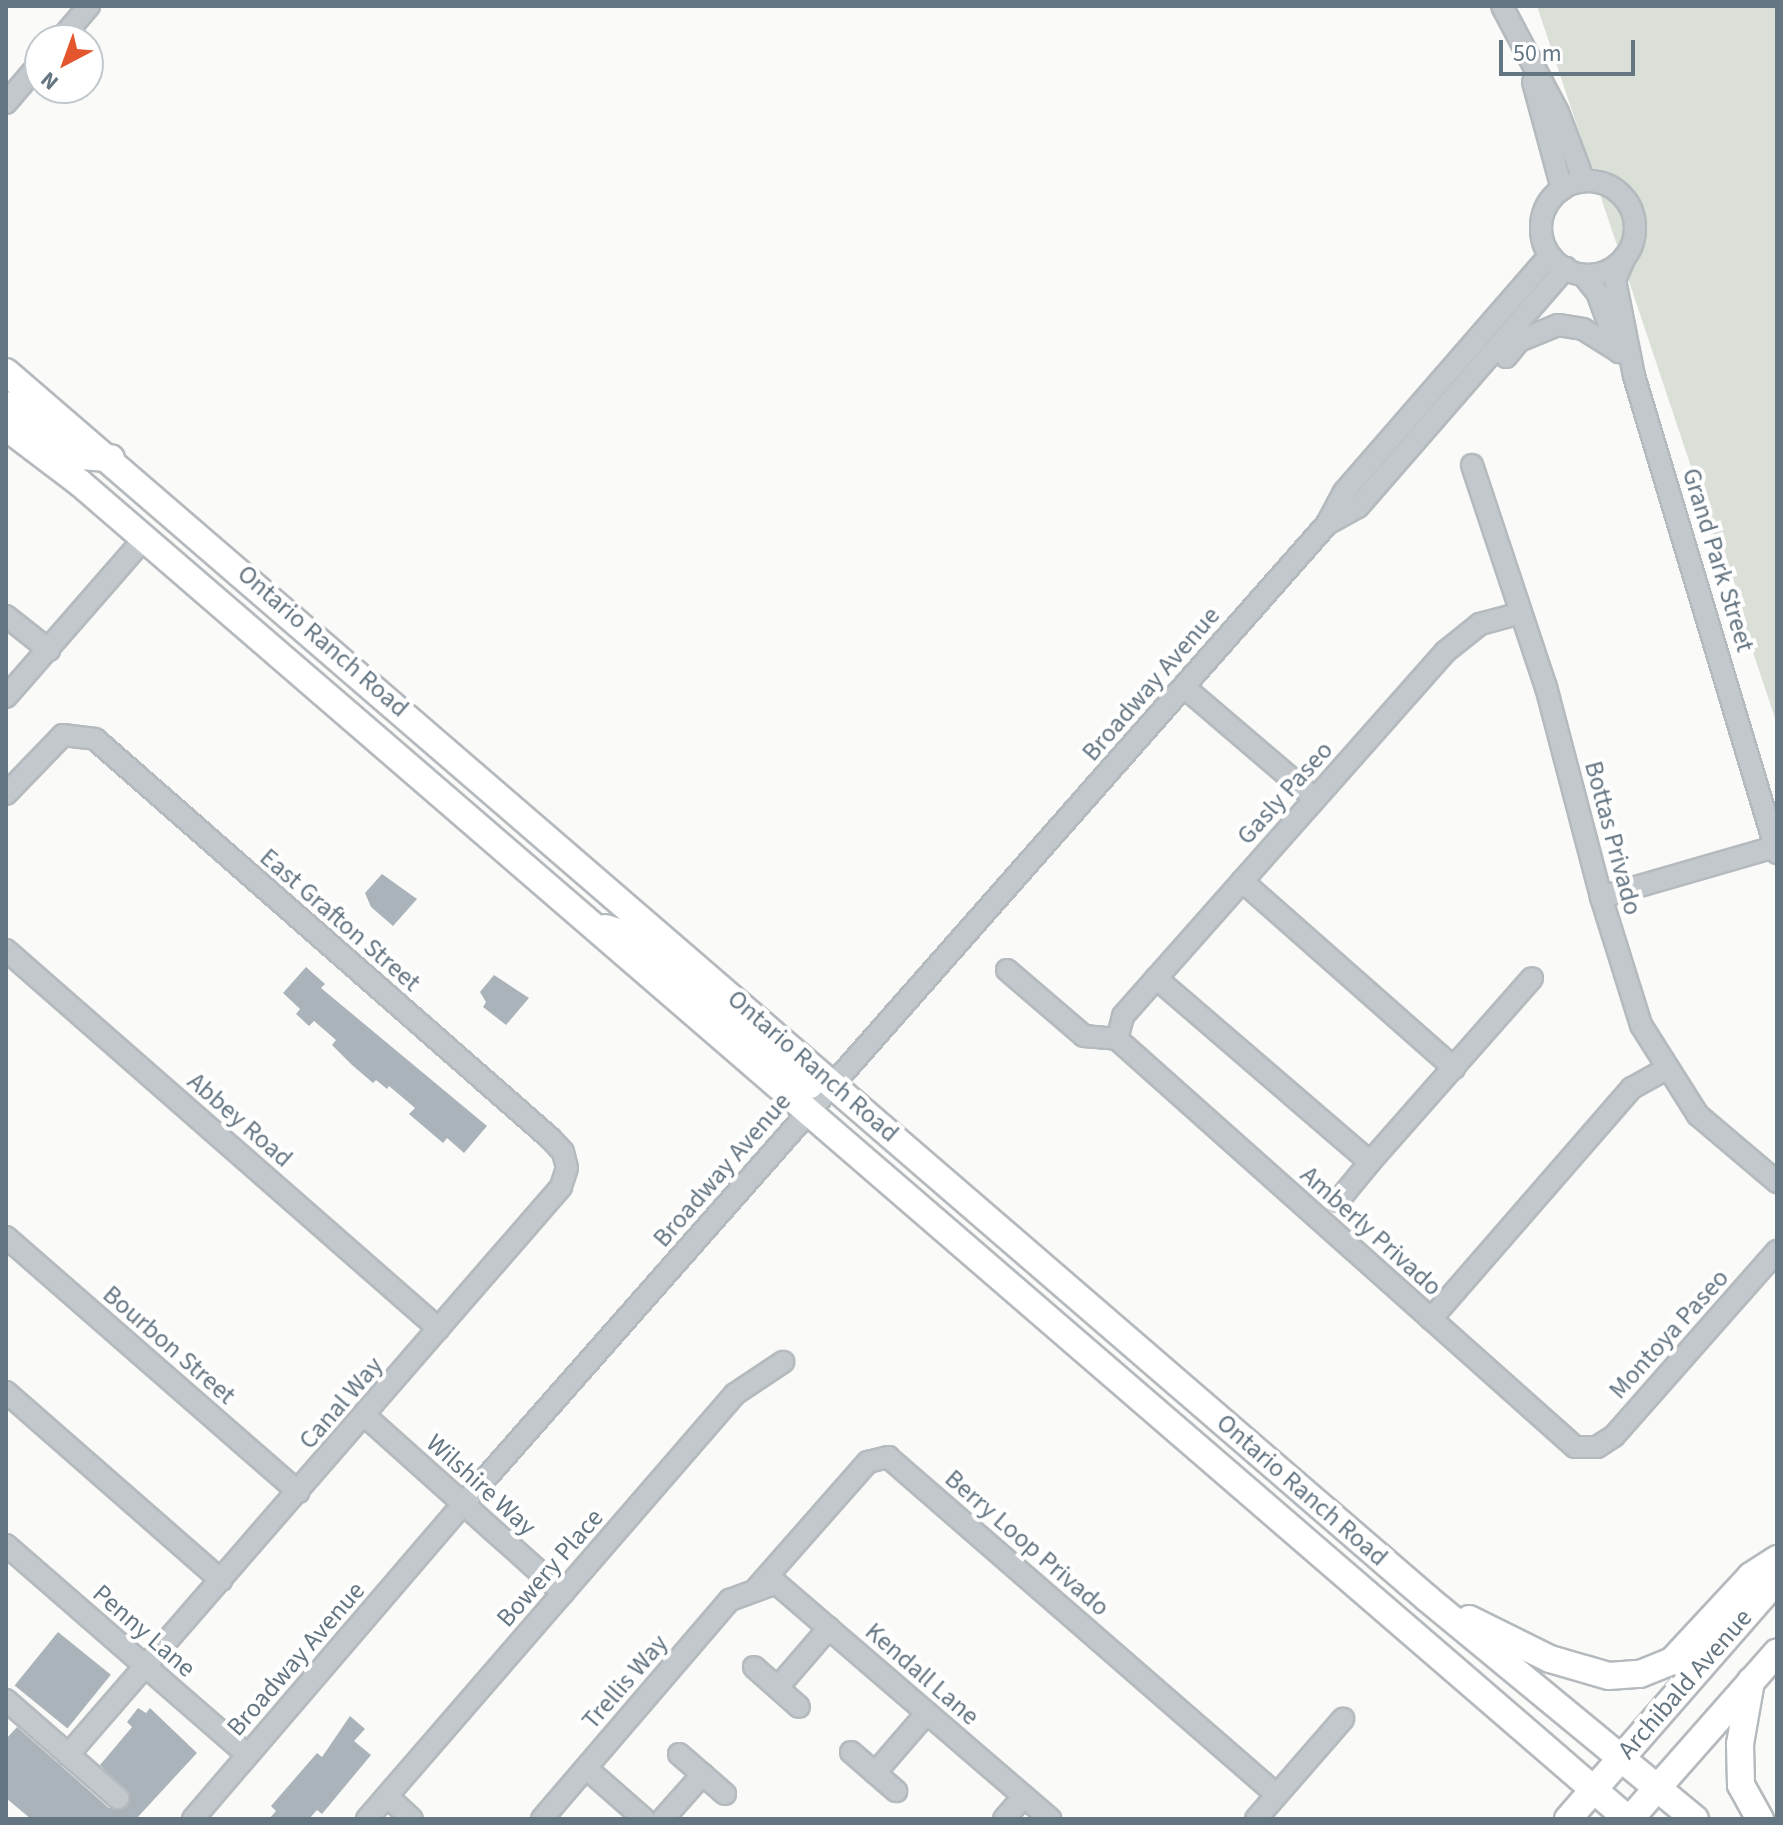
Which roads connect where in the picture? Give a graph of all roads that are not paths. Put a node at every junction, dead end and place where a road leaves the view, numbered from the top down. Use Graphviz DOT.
graph roads {
  1 [pos="89,6"];
  2 [pos="1502,6"];
  3 [pos="74,24"];
  4 [pos="1528,62"];
  5 [pos="24,82"];
  6 [pos="6,103"];
  7 [pos="1584,181"];
  8 [pos="1562,189"];
  9 [pos="1624,259"];
  10 [pos="1566,266"];
  11 [pos="1617,350"];
  12 [pos="6,372"];
  13 [pos="1634,376"];
  14 [pos="6,405"];
  15 [pos="6,427"];
  16 [pos="111,458"];
  17 [pos="1472,465"];
  18 [pos="1358,507"];
  19 [pos="1327,524"];
  20 [pos="144,539"];
  21 [pos="1521,613"];
  22 [pos="6,616"];
  23 [pos="49,650"];
  24 [pos="1184,687"];
  25 [pos="6,697"];
  26 [pos="6,794"];
  27 [pos="1315,799"];
  28 [pos="1776,850"];
  29 [pos="1242,881"];
  30 [pos="1601,897"];
  31 [pos="593,926"];
  32 [pos="6,950"];
  33 [pos="1007,970"];
  34 [pos="1156,978"];
  35 [pos="1532,978"];
  36 [pos="1117,1039"];
  37 [pos="1454,1068"];
  38 [pos="1668,1068"];
  39 [pos="833,1083"];
  40 [pos="808,1112"];
  41 [pos="1370,1162"];
  42 [pos="567,1168"];
  43 [pos="1777,1182"];
  44 [pos="1338,1201"];
  45 [pos="6,1237"];
  46 [pos="1777,1251"];
  47 [pos="1059,1279"];
  48 [pos="1431,1319"];
  49 [pos="439,1329"];
  50 [pos="783,1362"];
  51 [pos="6,1392"];
  52 [pos="364,1415"];
  53 [pos="1597,1447"];
  54 [pos="298,1492"];
  55 [pos="463,1504"];
  56 [pos="6,1545"];
  57 [pos="1777,1559"];
  58 [pos="1777,1579"];
  59 [pos="221,1580"];
  60 [pos="755,1590"];
  61 [pos="563,1593"];
  62 [pos="1428,1599"];
  63 [pos="829,1628"];
  64 [pos="1777,1652"];
  65 [pos="146,1667"];
  66 [pos="754,1667"];
  67 [pos="1751,1681"];
  68 [pos="778,1687"];
  69 [pos="6,1700"];
  70 [pos="799,1707"];
  71 [pos="927,1713"];
  72 [pos="1343,1719"];
  73 [pos="851,1752"];
  74 [pos="679,1754"];
  75 [pos="68,1755"];
  76 [pos="248,1755"];
  77 [pos="1621,1758"];
  78 [pos="586,1768"];
  79 [pos="875,1773"];
  80 [pos="703,1774"];
  81 [pos="1658,1788"];
  82 [pos="1593,1790"];
  83 [pos="896,1791"];
  84 [pos="725,1794"];
  85 [pos="1277,1795"];
  86 [pos="387,1796"];
  87 [pos="1024,1796"];
  88 [pos="118,1798"];
  89 [pos="193,1819"];
  90 [pos="367,1819"];
  91 [pos="412,1819"];
  92 [pos="542,1819"];
  93 [pos="644,1819"];
  94 [pos="663,1819"];
  95 [pos="1004,1819"];
  96 [pos="1050,1819"];
  97 [pos="1256,1819"];
  98 [pos="1568,1819"];
  99 [pos="1629,1819"];
  100 [pos="1695,1819"];
  101 [pos="1760,1819"];
  1 -- 3 [label="street"];
  2 -- 4 [label="street"];
  4 -- 7 [label="street"];
  4 -- 8 [label="street"];
  5 -- 6 [label="street"];
  7 -- 8 [label="street"];
  7 -- 9 [label="street"];
  8 -- 10 [label="street"];
  9 -- 10 [label="street"];
  9 -- 13 [label="street, Grand Park Street"];
  10 -- 11 [label="street, Grand Park Street"];
  10 -- 18 [label="street, Broadway Avenue"];
  10 -- 19 [label="street, Broadway Avenue"];
  11 -- 13 [label="street, Grand Park Street"];
  11 -- 18 [label="street"];
  12 -- 16 [label="main road, Ontario Ranch Road"];
  13 -- 28 [label="street, Grand Park Street"];
  14 -- 16 [label="main road"];
  15 -- 20 [label="main road, Ontario Ranch Road"];
  16 -- 39 [label="main road, Ontario Ranch Road"];
  17 -- 21 [label="street, Bottas Privado"];
  18 -- 19 [label="street, Broadway Avenue"];
  19 -- 24 [label="street, Broadway Avenue"];
  20 -- 23 [label="street"];
  20 -- 31 [label="main road, Ontario Ranch Road"];
  21 -- 27 [label="street, Gasly Paseo"];
  21 -- 30 [label="street, Bottas Privado"];
  22 -- 23 [label="street"];
  23 -- 25 [label="street"];
  24 -- 27 [label="street"];
  24 -- 39 [label="street, Broadway Avenue"];
  26 -- 42 [label="street, East Grafton Street"];
  27 -- 29 [label="street, Gasly Paseo"];
  28 -- 30 [label="street"];
  29 -- 34 [label="street, Gasly Paseo"];
  29 -- 37 [label="street"];
  30 -- 38 [label="street, Bottas Privado"];
  31 -- 39 [label="main road"];
  31 -- 40 [label="main road, Ontario Ranch Road"];
  32 -- 49 [label="street, Abbey Road"];
  33 -- 36 [label="street"];
  34 -- 36 [label="street, Gasly Paseo"];
  34 -- 41 [label="street"];
  35 -- 37 [label="street"];
  36 -- 48 [label="street, Amberly Privado"];
  37 -- 41 [label="street"];
  38 -- 43 [label="street, Bottas Privado"];
  38 -- 48 [label="street"];
  39 -- 40 [label="street, Broadway Avenue"];
  39 -- 47 [label="main road, Ontario Ranch Road"];
  40 -- 47 [label="main road"];
  40 -- 55 [label="street, Broadway Avenue"];
  40 -- 82 [label="main road, Ontario Ranch Road"];
  41 -- 44 [label="street"];
  42 -- 49 [label="street, Canal Way"];
  45 -- 54 [label="street, Bourbon Street"];
  46 -- 53 [label="street, Montoya Paseo"];
  47 -- 62 [label="main road, Ontario Ranch Road"];
  48 -- 53 [label="street, Amberly Privado"];
  49 -- 52 [label="street, Canal Way"];
  50 -- 61 [label="street, Bowery Place"];
  51 -- 59 [label="street"];
  52 -- 54 [label="street, Canal Way"];
  52 -- 55 [label="street, Wilshire Way"];
  54 -- 59 [label="street, Canal Way"];
  55 -- 61 [label="street, Wilshire Way"];
  55 -- 76 [label="street, Broadway Avenue"];
  56 -- 65 [label="street, Penny Lane"];
  57 -- 62 [label="main road"];
  58 -- 77 [label="main road, Archibald Avenue"];
  59 -- 65 [label="street, Canal Way"];
  60 -- 63 [label="street, Kendall Lane"];
  60 -- 78 [label="street, Trellis Way"];
  60 -- 85 [label="street, Berry Loop Privado"];
  61 -- 86 [label="street, Bowery Place"];
  62 -- 77 [label="main road, Ontario Ranch Road"];
  63 -- 68 [label="street"];
  63 -- 71 [label="street, Kendall Lane"];
  64 -- 67 [label="main road, Archibald Avenue"];
  65 -- 75 [label="street, Canal Way"];
  65 -- 76 [label="street, Penny Lane"];
  66 -- 68 [label="street"];
  67 -- 81 [label="main road, Archibald Avenue"];
  67 -- 101 [label="main road"];
  68 -- 70 [label="street"];
  69 -- 75 [label="street"];
  71 -- 79 [label="street"];
  71 -- 87 [label="street, Kendall Lane"];
  72 -- 85 [label="street"];
  73 -- 79 [label="street"];
  74 -- 80 [label="street"];
  75 -- 88 [label="street"];
  76 -- 89 [label="street, Broadway Avenue"];
  77 -- 81 [label="main road, Ontario Ranch Road"];
  77 -- 82 [label="main road, Archibald Avenue"];
  78 -- 92 [label="street, Trellis Way"];
  78 -- 93 [label="street"];
  79 -- 83 [label="street"];
  80 -- 84 [label="street"];
  80 -- 94 [label="street"];
  81 -- 99 [label="main road, Archibald Avenue"];
  81 -- 100 [label="main road, Ontario Ranch Road"];
  82 -- 98 [label="main road, Archibald Avenue"];
  82 -- 99 [label="main road, Ontario Ranch Road"];
  85 -- 97 [label="street"];
  86 -- 90 [label="street, Bowery Place"];
  86 -- 91 [label="street"];
  87 -- 95 [label="street"];
  87 -- 96 [label="street, Kendall Lane"];
}
